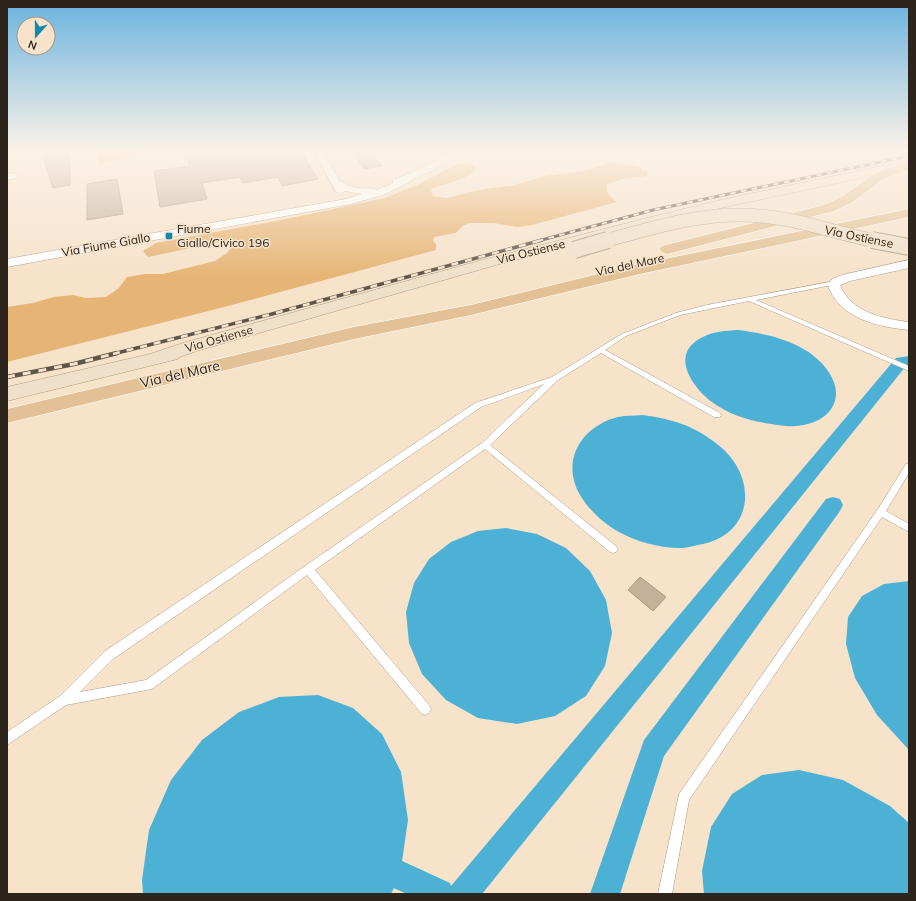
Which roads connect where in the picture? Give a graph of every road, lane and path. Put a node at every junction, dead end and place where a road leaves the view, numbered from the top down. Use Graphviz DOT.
graph roads {
  1 [pos="342,193"];
  2 [pos="378,193"];
  3 [pos="773,193"];
  4 [pos="856,193"];
  5 [pos="348,202"];
  6 [pos="909,203"];
  7 [pos="909,213"];
  8 [pos="909,225"];
  9 [pos="909,247"];
  10 [pos="7,263"];
  11 [pos="909,264"];
  12 [pos="835,283"];
  13 [pos="539,284"];
  14 [pos="568,286"];
  15 [pos="750,299"];
  16 [pos="909,326"];
  17 [pos="354,333"];
  18 [pos="601,350"];
  19 [pos="157,358"];
  20 [pos="909,369"];
  21 [pos="555,378"];
  22 [pos="7,394"];
  23 [pos="717,415"];
  24 [pos="7,416"];
  25 [pos="485,445"];
  26 [pos="909,466"];
  27 [pos="881,512"];
  28 [pos="909,528"];
  29 [pos="613,548"];
  30 [pos="308,569"];
  31 [pos="64,700"];
  32 [pos="425,710"];
  33 [pos="7,739"];
  34 [pos="665,894"];
  1 -- 5 [label="street"];
  2 -- 5 [label="street, Via Fiume Giallo"];
  3 -- 19 [label="main road, Via Ostiense"];
  4 -- 13 [label="main road"];
  5 -- 10 [label="street, Via Fiume Giallo"];
  6 -- 13 [label="main road, Via del Mare"];
  7 -- 14 [label="main road, Via del Mare"];
  8 -- 14 [label="main road"];
  9 -- 19 [label="main road, Via Ostiense, bridge"];
  11 -- 12 [label="street"];
  12 -- 15 [label="lane"];
  12 -- 16 [label="street"];
  13 -- 17 [label="main road, Via del Mare"];
  14 -- 17 [label="main road, Via del Mare"];
  15 -- 18 [label="lane"];
  15 -- 20 [label="lane"];
  17 -- 24 [label="main road, Via del Mare"];
  18 -- 21 [label="lane"];
  18 -- 23 [label="lane"];
  19 -- 22 [label="main road, Via Ostiense"];
  21 -- 25 [label="lane"];
  21 -- 31 [label="lane"];
  25 -- 29 [label="lane"];
  25 -- 30 [label="lane"];
  26 -- 27 [label="lane"];
  27 -- 28 [label="lane"];
  27 -- 34 [label="lane"];
  30 -- 31 [label="lane"];
  30 -- 32 [label="lane"];
  31 -- 33 [label="lane"];
}
